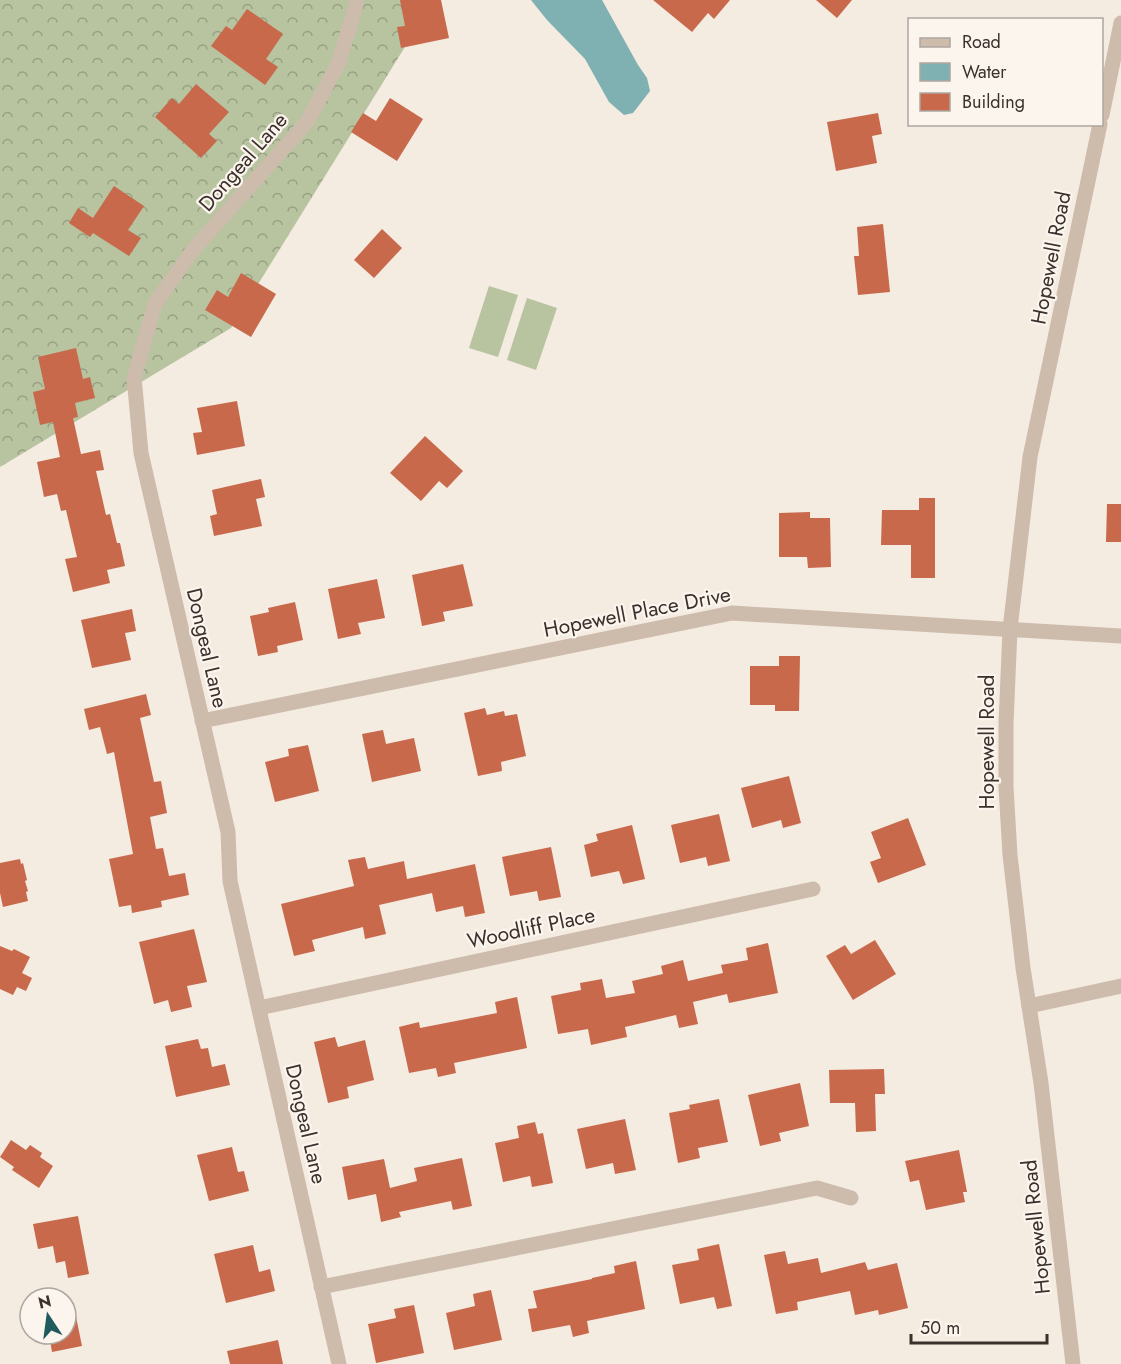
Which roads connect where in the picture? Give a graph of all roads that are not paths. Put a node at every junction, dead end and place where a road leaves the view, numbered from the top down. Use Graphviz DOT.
graph roads {
  1 [pos="356,0"];
  2 [pos="1121,23"];
  3 [pos="1103,106"];
  4 [pos="1100,126"];
  5 [pos="1010,629"];
  6 [pos="1121,636"];
  7 [pos="202,721"];
  8 [pos="813,889"];
  9 [pos="1121,986"];
  10 [pos="1029,1006"];
  11 [pos="259,1008"];
  12 [pos="851,1198"];
  13 [pos="321,1287"];
  14 [pos="339,1364"];
  15 [pos="1073,1364"];
  1 -- 7 [label="street, Dongeal Lane"];
  2 -- 3 [label="street"];
  4 -- 5 [label="street, Hopewell Road"];
  5 -- 6 [label="street, Hopewell Place Drive"];
  5 -- 7 [label="street, Hopewell Place Drive"];
  5 -- 10 [label="street, Hopewell Road"];
  7 -- 11 [label="street, Dongeal Lane"];
  8 -- 11 [label="street, Woodliff Place"];
  9 -- 10 [label="street"];
  10 -- 15 [label="street, Hopewell Road"];
  11 -- 13 [label="street, Dongeal Lane"];
  12 -- 13 [label="street"];
  13 -- 14 [label="street, Dongeal Lane"];
}
